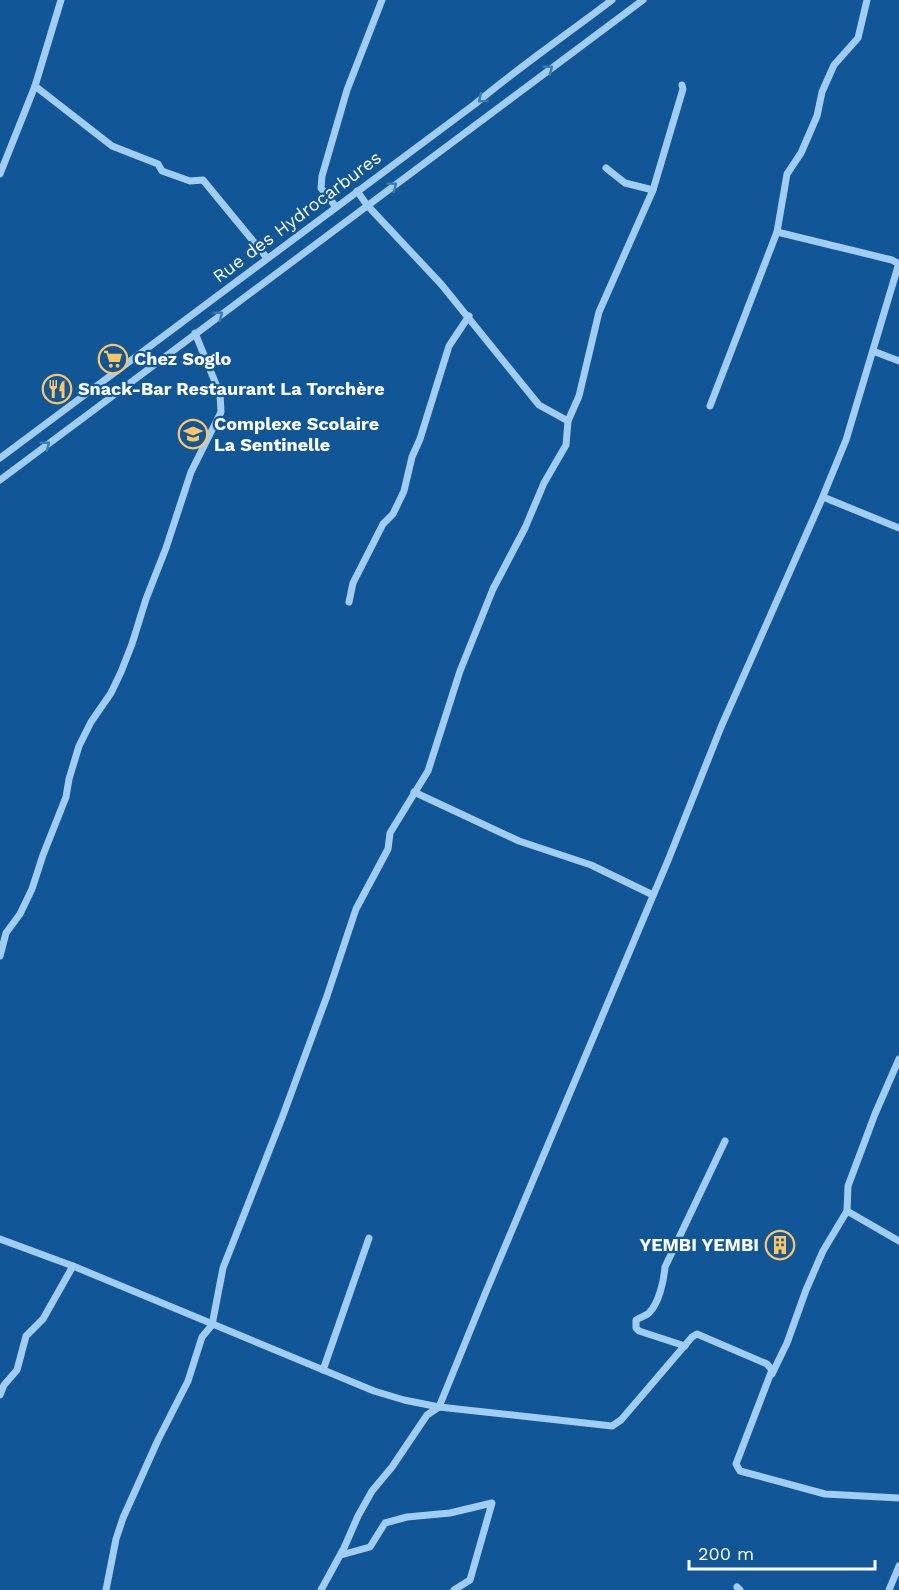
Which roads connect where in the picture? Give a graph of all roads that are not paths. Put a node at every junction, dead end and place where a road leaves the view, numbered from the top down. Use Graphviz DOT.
graph roads {
  1 [pos="62,0"];
  2 [pos="382,0"];
  3 [pos="612,0"];
  4 [pos="641,0"];
  5 [pos="867,0"];
  6 [pos="682,85"];
  7 [pos="35,86"];
  8 [pos="606,168"];
  9 [pos="0,174"];
  10 [pos="653,190"];
  11 [pos="357,191"];
  12 [pos="368,205"];
  13 [pos="336,207"];
  14 [pos="777,232"];
  15 [pos="267,258"];
  16 [pos="899,264"];
  17 [pos="469,316"];
  18 [pos="195,333"];
  19 [pos="873,351"];
  20 [pos="899,361"];
  21 [pos="710,406"];
  22 [pos="568,421"];
  23 [pos="0,458"];
  24 [pos="0,480"];
  25 [pos="823,497"];
  26 [pos="899,528"];
  27 [pos="349,602"];
  28 [pos="414,792"];
  29 [pos="653,895"];
  30 [pos="0,956"];
  31 [pos="899,1059"];
  32 [pos="725,1141"];
  33 [pos="847,1211"];
  34 [pos="369,1238"];
  35 [pos="0,1239"];
  36 [pos="899,1241"];
  37 [pos="73,1266"];
  38 [pos="212,1325"];
  39 [pos="685,1346"];
  40 [pos="323,1370"];
  41 [pos="772,1374"];
  42 [pos="0,1395"];
  43 [pos="439,1407"];
  44 [pos="899,1498"];
  45 [pos="340,1555"];
  46 [pos="899,1566"];
  47 [pos="106,1590"];
  48 [pos="321,1590"];
  49 [pos="454,1590"];
  50 [pos="889,1590"];
  1 -- 7 [label="street"];
  2 -- 13 [label="street"];
  3 -- 11 [label="street, Rue des Hydrocarbures, one-way"];
  12 -- 4 [label="street, one-way"];
  5 -- 14 [label="street"];
  6 -- 10 [label="street"];
  7 -- 9 [label="street"];
  7 -- 15 [label="street"];
  8 -- 10 [label="street"];
  10 -- 22 [label="street"];
  11 -- 12 [label="street"];
  11 -- 13 [label="street, Rue des Hydrocarbures"];
  12 -- 17 [label="street"];
  18 -- 12 [label="street, one-way"];
  13 -- 15 [label="street, Rue des Hydrocarbures"];
  14 -- 16 [label="street"];
  14 -- 21 [label="street"];
  15 -- 23 [label="street, Rue des Hydrocarbures"];
  16 -- 19 [label="street"];
  17 -- 22 [label="street"];
  17 -- 27 [label="street"];
  24 -- 18 [label="street, one-way"];
  18 -- 30 [label="street"];
  19 -- 20 [label="street"];
  19 -- 25 [label="street"];
  22 -- 28 [label="street"];
  25 -- 26 [label="street"];
  25 -- 29 [label="street"];
  28 -- 29 [label="street"];
  28 -- 38 [label="street"];
  29 -- 43 [label="street"];
  31 -- 33 [label="street"];
  32 -- 39 [label="street"];
  33 -- 36 [label="street"];
  33 -- 41 [label="street"];
  34 -- 40 [label="street"];
  35 -- 37 [label="street"];
  37 -- 38 [label="street"];
  37 -- 42 [label="street"];
  38 -- 40 [label="street"];
  38 -- 47 [label="street"];
  39 -- 41 [label="street"];
  39 -- 43 [label="street"];
  40 -- 43 [label="street"];
  41 -- 44 [label="street"];
  43 -- 45 [label="street"];
  45 -- 48 [label="street"];
  45 -- 49 [label="street"];
  46 -- 50 [label="street"];
}
